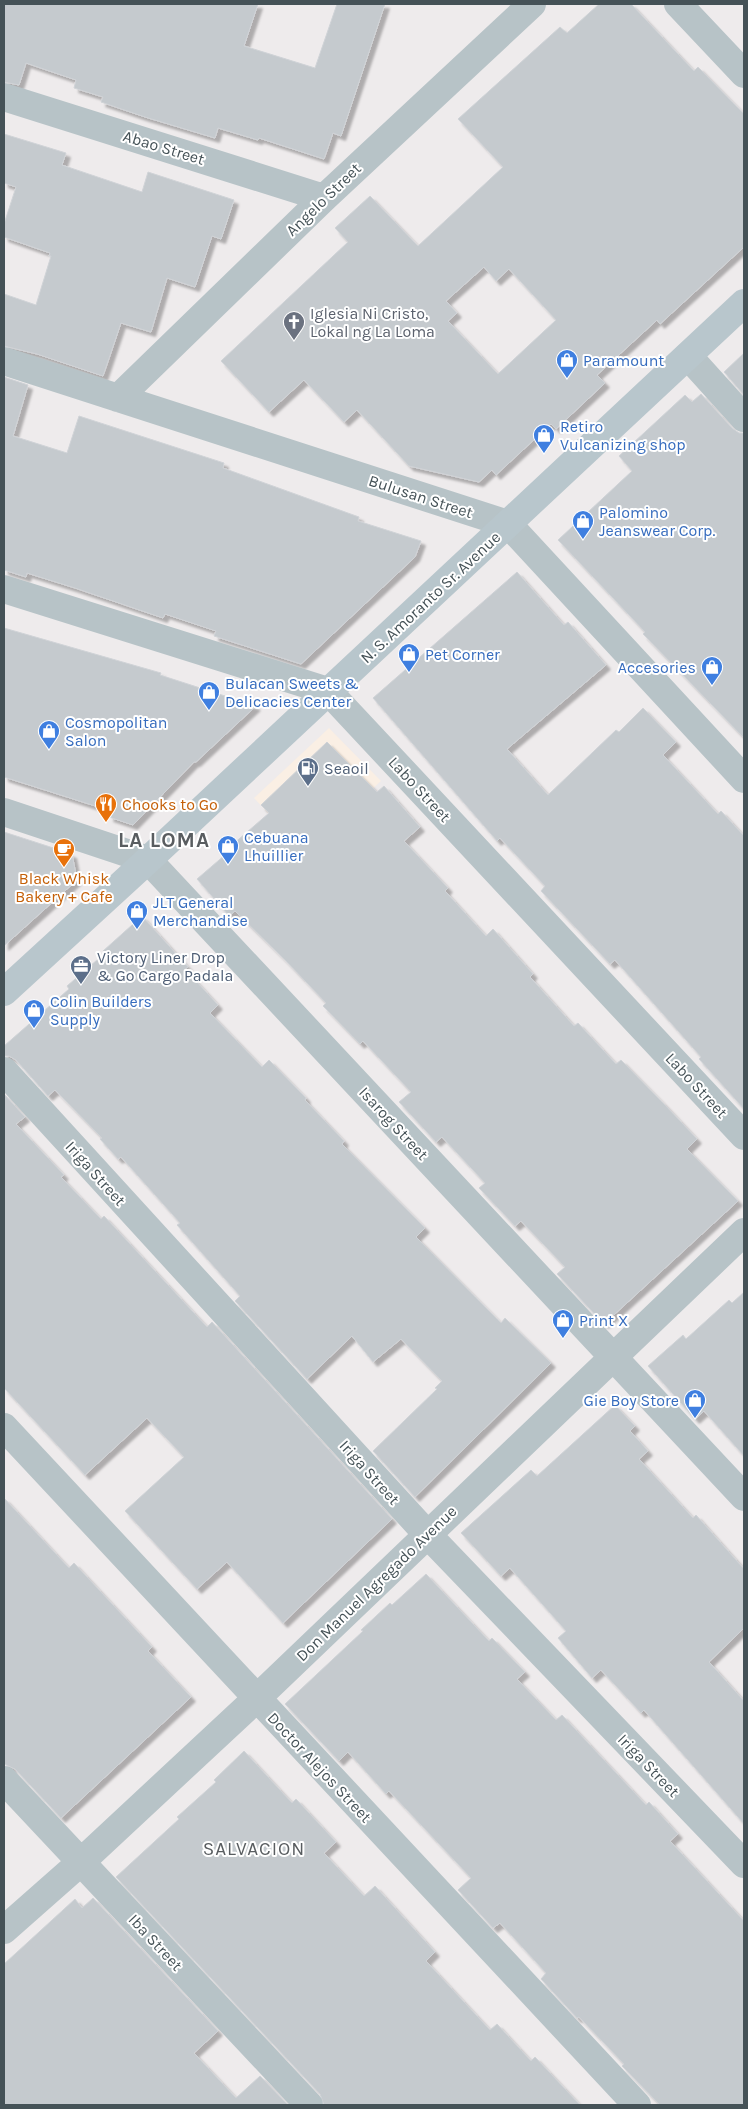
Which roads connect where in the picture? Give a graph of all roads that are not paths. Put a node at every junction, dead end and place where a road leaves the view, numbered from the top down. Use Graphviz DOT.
graph roads {
  1 [pos="532,4"];
  2 [pos="678,4"];
  3 [pos="744,74"];
  4 [pos="4,97"];
  5 [pos="324,198"];
  6 [pos="744,303"];
  7 [pos="688,356"];
  8 [pos="4,361"];
  9 [pos="118,398"];
  10 [pos="744,418"];
  11 [pos="508,524"];
  12 [pos="4,589"];
  13 [pos="328,691"];
  14 [pos="744,779"];
  15 [pos="4,812"];
  16 [pos="148,860"];
  17 [pos="4,992"];
  18 [pos="4,1071"];
  19 [pos="744,1136"];
  20 [pos="744,1232"];
  21 [pos="613,1358"];
  22 [pos="4,1427"];
  23 [pos="744,1497"];
  24 [pos="427,1534"];
  25 [pos="256,1699"];
  26 [pos="4,1780"];
  27 [pos="81,1862"];
  28 [pos="744,1864"];
  29 [pos="4,1930"];
  30 [pos="309,2105"];
  31 [pos="637,2105"];
  1 -- 5 [label="street, Angelo Street"];
  2 -- 3 [label="street"];
  4 -- 5 [label="street, Abao Street"];
  5 -- 9 [label="street, Angelo Street"];
  6 -- 7 [label="street, N. S. Amoranto Sr. Avenue"];
  7 -- 10 [label="street"];
  7 -- 11 [label="street, N. S. Amoranto Sr. Avenue"];
  8 -- 9 [label="street, Bulusan Street"];
  9 -- 11 [label="street, Bulusan Street"];
  11 -- 13 [label="street, N. S. Amoranto Sr. Avenue"];
  11 -- 14 [label="street, Bulusan Street"];
  12 -- 13 [label="street, Labo Street"];
  13 -- 16 [label="street, N. S. Amoranto Sr. Avenue"];
  13 -- 19 [label="street, Labo Street"];
  15 -- 16 [label="street, Isarog Street"];
  16 -- 17 [label="street, N. S. Amoranto Sr. Avenue"];
  16 -- 21 [label="street, Isarog Street"];
  18 -- 24 [label="street, Iriga Street"];
  20 -- 21 [label="street, Don Manuel Agregado Avenue"];
  21 -- 23 [label="street, Isarog Street"];
  21 -- 24 [label="street, Don Manuel Agregado Avenue"];
  22 -- 25 [label="street, Doctor Alejos Street"];
  24 -- 25 [label="street, Don Manuel Agregado Avenue"];
  24 -- 28 [label="street, Iriga Street"];
  25 -- 27 [label="street, Don Manuel Agregado Avenue"];
  25 -- 31 [label="street, Doctor Alejos Street"];
  26 -- 27 [label="street, Iba Street"];
  27 -- 29 [label="street, Don Manuel Agregado Avenue"];
  27 -- 30 [label="street, Iba Street"];
}
